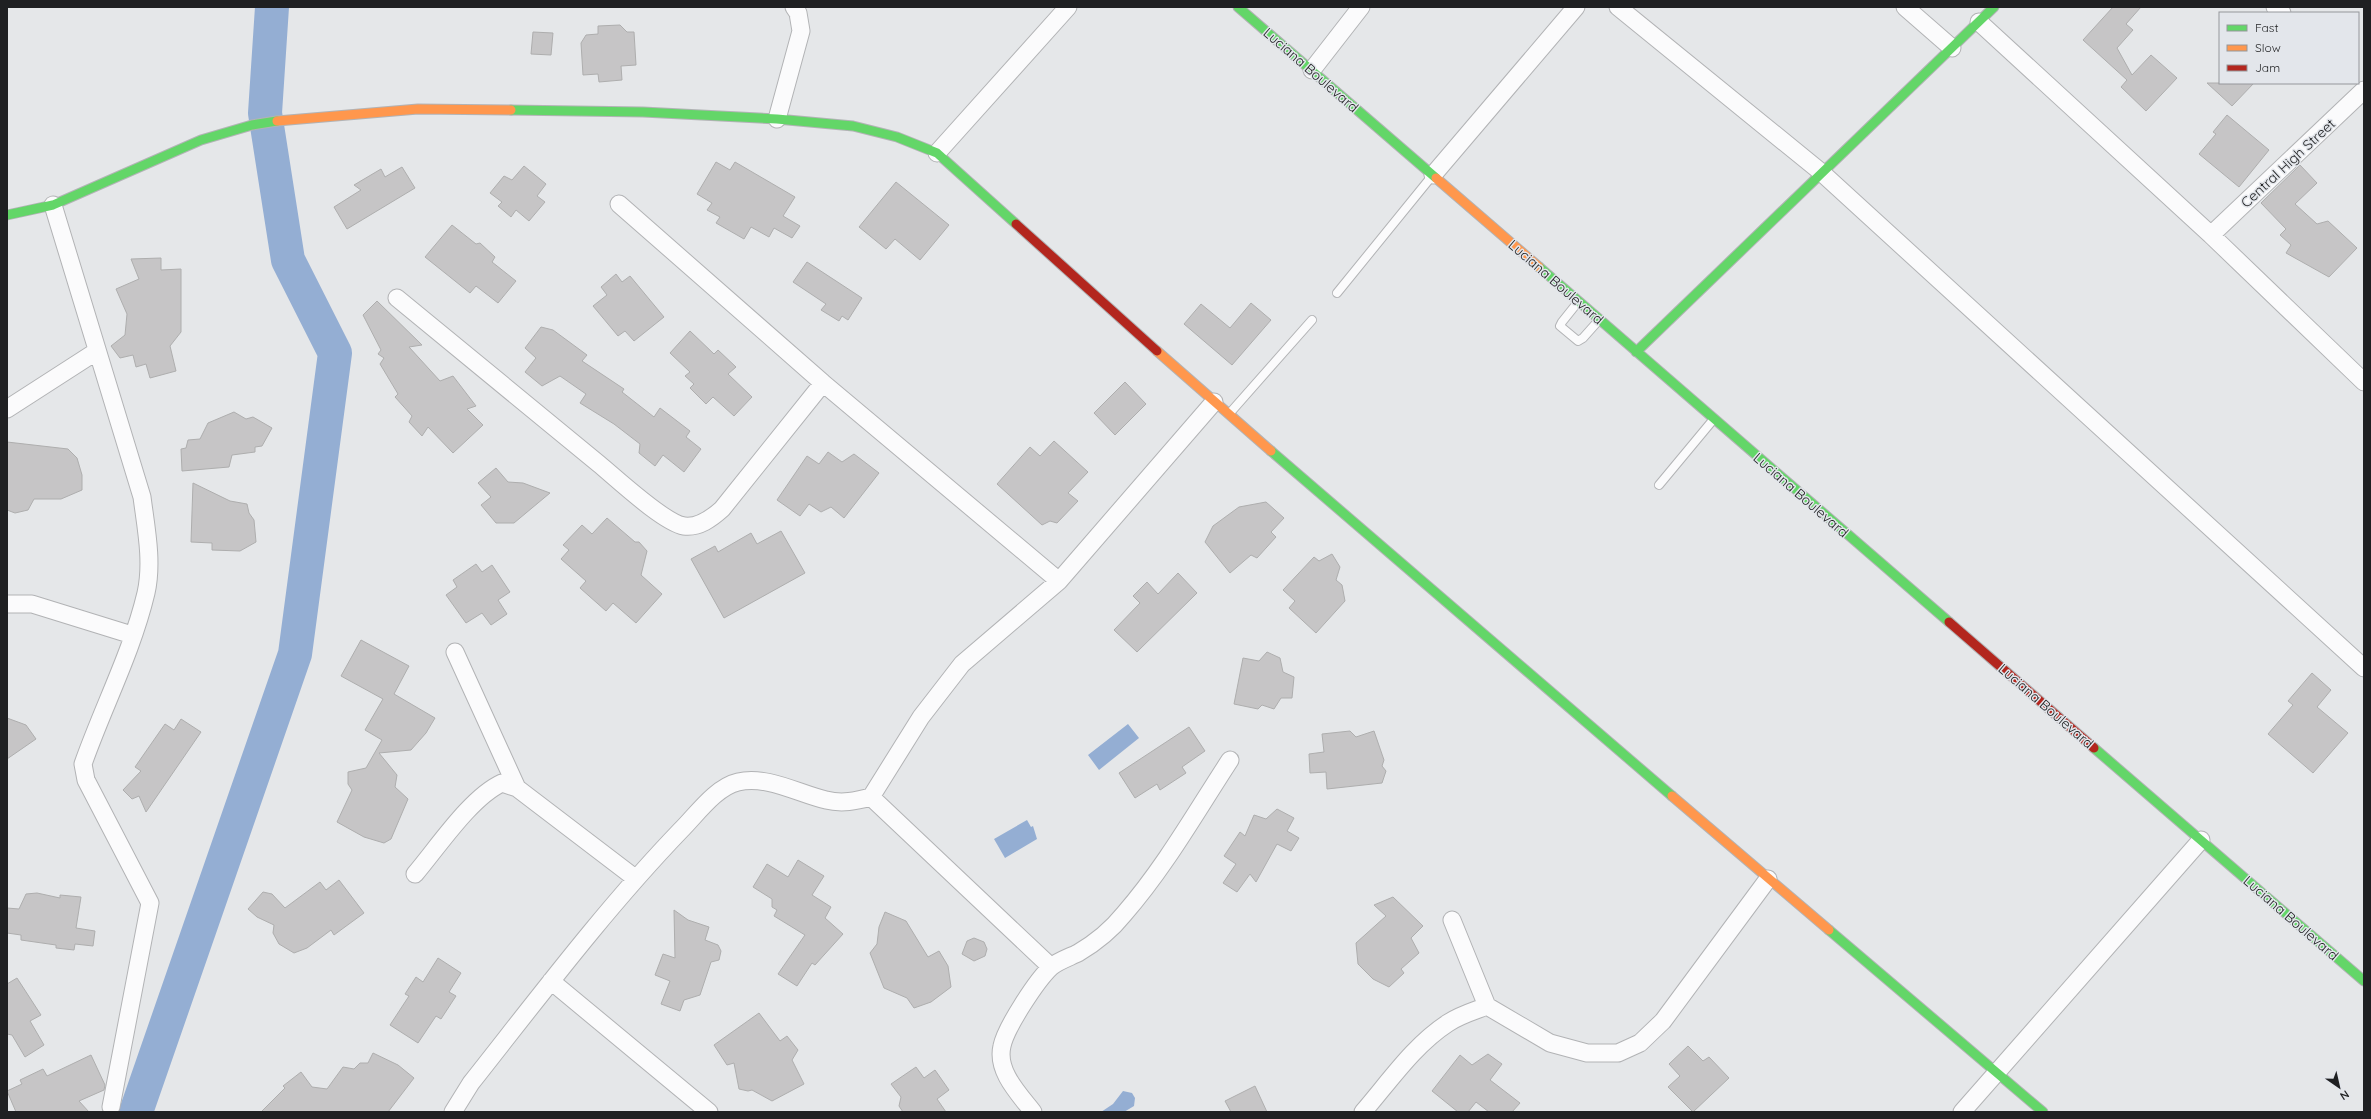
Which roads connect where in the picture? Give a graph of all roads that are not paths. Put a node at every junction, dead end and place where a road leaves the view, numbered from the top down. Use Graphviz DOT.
graph roads {
  1 [pos="794,7"];
  2 [pos="1068,7"];
  3 [pos="1238,7"];
  4 [pos="1360,7"];
  5 [pos="1576,7"];
  6 [pos="1618,7"];
  7 [pos="1904,7"];
  8 [pos="1994,7"];
  9 [pos="1980,22"];
  10 [pos="1952,48"];
  11 [pos="1312,70"];
  12 [pos="2364,90"];
  13 [pos="777,119"];
  14 [pos="936,153"];
  15 [pos="1821,172"];
  16 [pos="1433,175"];
  17 [pos="53,204"];
  18 [pos="619,204"];
  19 [pos="7,215"];
  20 [pos="2211,235"];
  21 [pos="1337,293"];
  22 [pos="397,298"];
  23 [pos="1578,301"];
  24 [pos="1312,320"];
  25 [pos="1599,320"];
  26 [pos="97,351"];
  27 [pos="1636,352"];
  28 [pos="2364,382"];
  29 [pos="823,383"];
  30 [pos="1214,402"];
  31 [pos="7,409"];
  32 [pos="1229,415"];
  33 [pos="1713,419"];
  34 [pos="1658,485"];
  35 [pos="1059,581"];
  36 [pos="7,604"];
  37 [pos="132,635"];
  38 [pos="455,652"];
  39 [pos="2364,668"];
  40 [pos="1230,760"];
  41 [pos="517,788"];
  42 [pos="871,797"];
  43 [pos="2201,840"];
  44 [pos="415,874"];
  45 [pos="635,878"];
  46 [pos="1768,879"];
  47 [pos="1452,920"];
  48 [pos="1051,967"];
  49 [pos="551,981"];
  50 [pos="2364,981"];
  51 [pos="1487,1006"];
  52 [pos="1996,1072"];
  53 [pos="111,1106"];
  54 [pos="453,1112"];
  55 [pos="709,1112"];
  56 [pos="1033,1112"];
  57 [pos="1364,1112"];
  58 [pos="1962,1112"];
  59 [pos="2043,1112"];
  1 -- 13 [label="street"];
  2 -- 14 [label="street"];
  3 -- 11 [label="street, Luciana Boulevard"];
  4 -- 11 [label="street"];
  5 -- 16 [label="street"];
  6 -- 15 [label="street"];
  7 -- 10 [label="street"];
  8 -- 9 [label="street"];
  9 -- 10 [label="street"];
  9 -- 20 [label="street"];
  10 -- 15 [label="street"];
  11 -- 16 [label="street, Luciana Boulevard"];
  12 -- 20 [label="street, Central High Street"];
  13 -- 14 [label="street"];
  13 -- 17 [label="street"];
  14 -- 30 [label="street"];
  15 -- 27 [label="street"];
  15 -- 39 [label="street"];
  16 -- 21 [label="lane"];
  16 -- 23 [label="street, Luciana Boulevard"];
  17 -- 19 [label="street"];
  17 -- 26 [label="street"];
  18 -- 29 [label="street"];
  20 -- 28 [label="street"];
  22 -- 29 [label="street"];
  23 -- 25 [label="street, Luciana Boulevard"];
  23 -- 25 [label="lane"];
  24 -- 32 [label="lane"];
  25 -- 27 [label="street, Luciana Boulevard"];
  26 -- 31 [label="street"];
  26 -- 37 [label="street"];
  27 -- 33 [label="street, Luciana Boulevard"];
  29 -- 35 [label="street"];
  30 -- 32 [label="street"];
  30 -- 35 [label="street"];
  32 -- 46 [label="street"];
  33 -- 34 [label="lane"];
  33 -- 43 [label="street, Luciana Boulevard"];
  35 -- 42 [label="street"];
  36 -- 37 [label="street"];
  37 -- 53 [label="street"];
  38 -- 41 [label="street"];
  40 -- 48 [label="street"];
  41 -- 44 [label="street"];
  41 -- 45 [label="street"];
  42 -- 45 [label="street"];
  42 -- 48 [label="street"];
  43 -- 50 [label="street, Luciana Boulevard"];
  43 -- 52 [label="street"];
  45 -- 49 [label="street"];
  46 -- 51 [label="street"];
  46 -- 52 [label="street"];
  47 -- 51 [label="street"];
  48 -- 56 [label="street"];
  49 -- 54 [label="street"];
  49 -- 55 [label="street"];
  51 -- 57 [label="street"];
  52 -- 58 [label="street"];
  52 -- 59 [label="street"];
}
